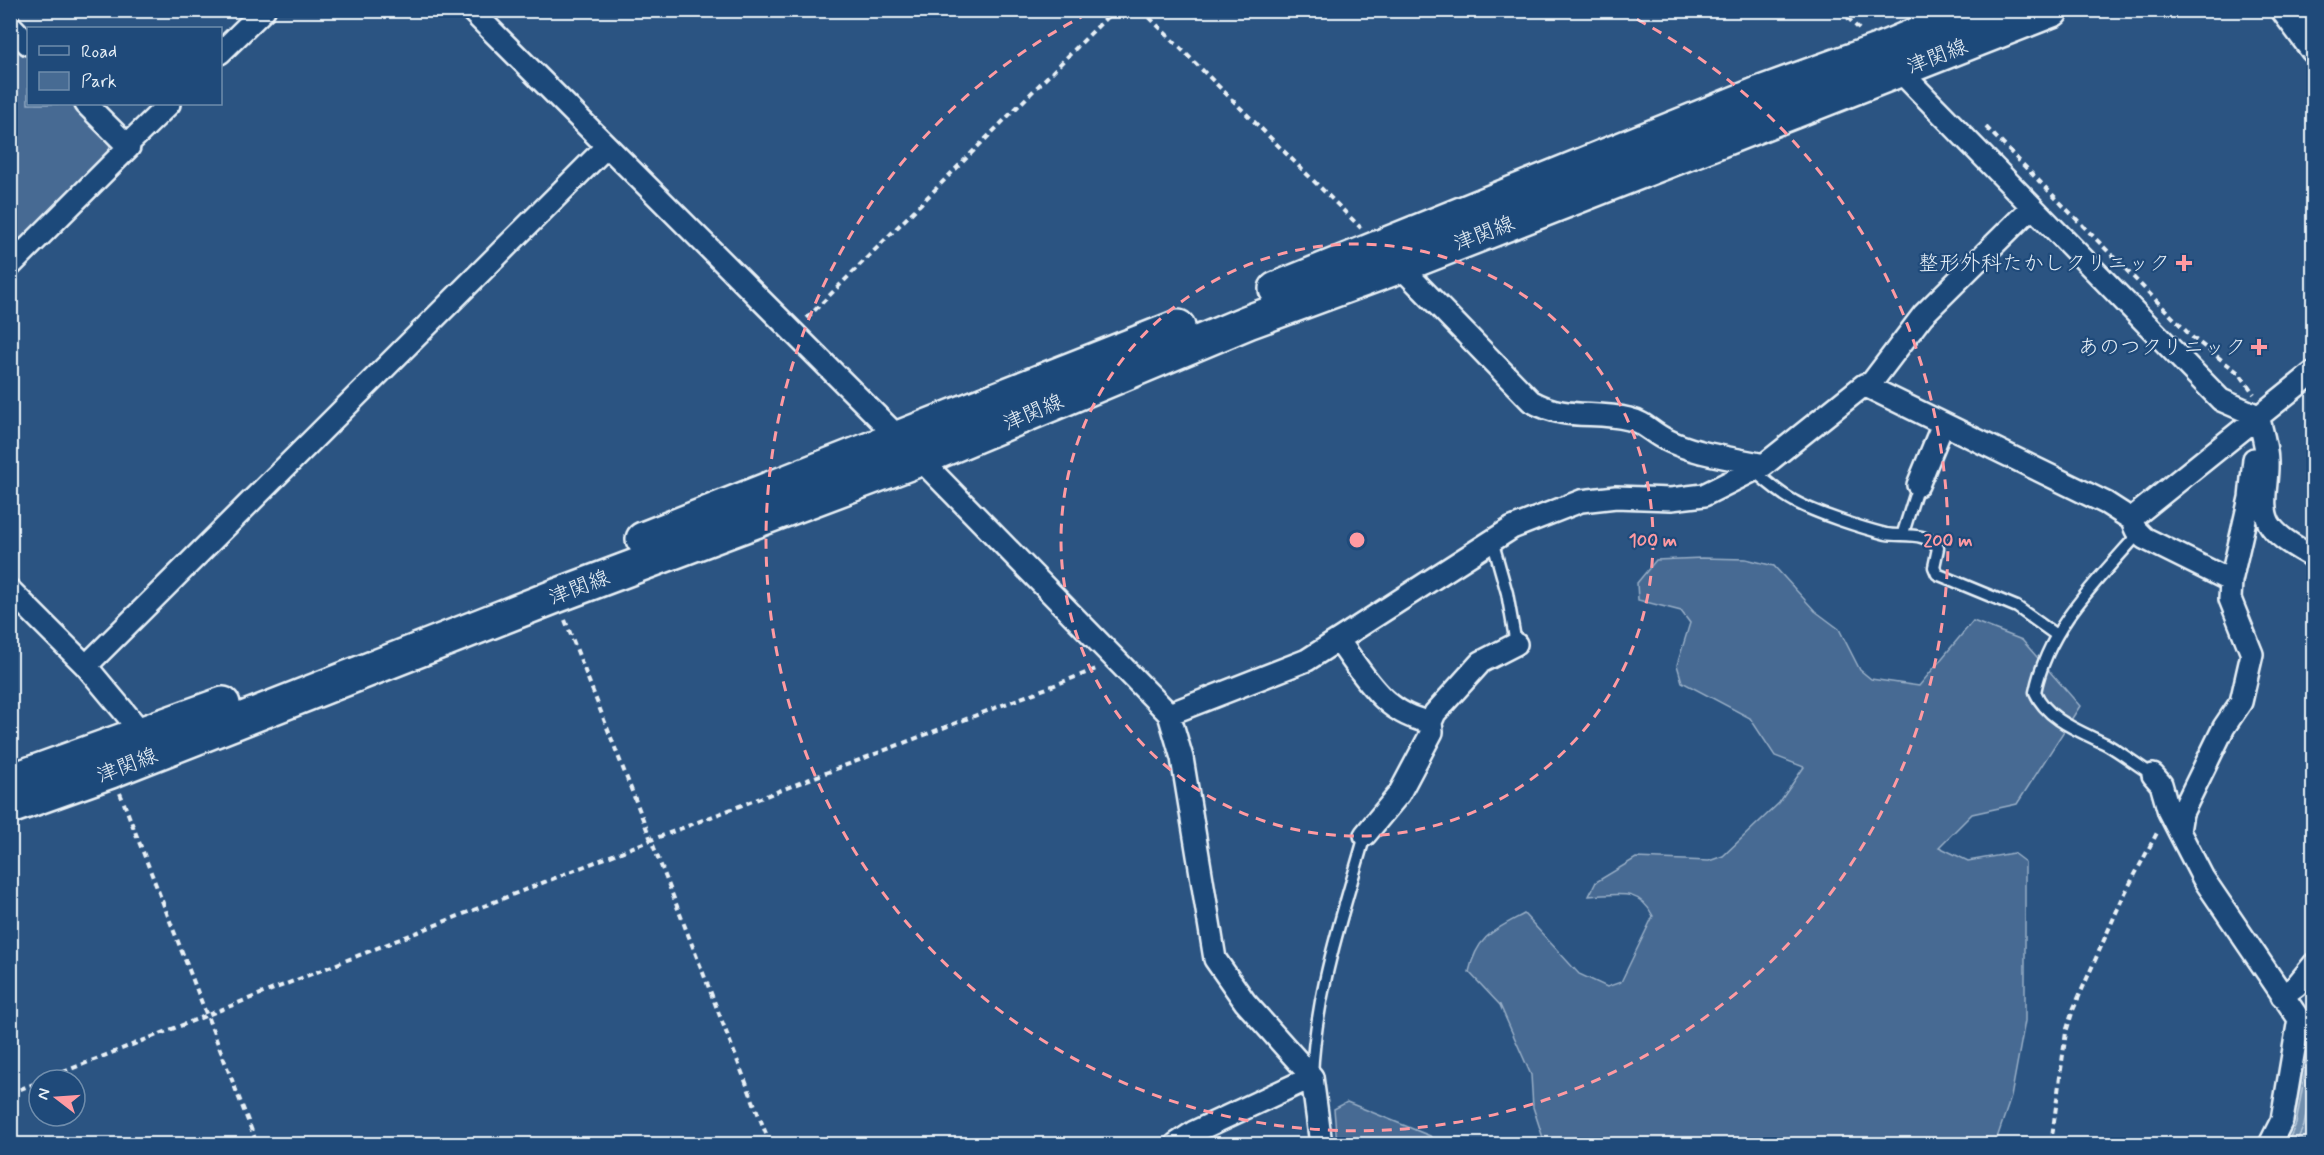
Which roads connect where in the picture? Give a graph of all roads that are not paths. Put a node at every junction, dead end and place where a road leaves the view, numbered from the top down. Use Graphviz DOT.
graph roads {
  1 [pos="264,10"];
  2 [pos="471,10"];
  3 [pos="1975,10"];
  4 [pos="2052,10"];
  5 [pos="2285,10"];
  6 [pos="10,26"];
  7 [pos="27,43"];
  8 [pos="2313,49"];
  9 [pos="222,51"];
  10 [pos="1890,60"];
  11 [pos="87,105"];
  12 [pos="168,105"];
  13 [pos="127,145"];
  14 [pos="606,147"];
  15 [pos="2032,207"];
  16 [pos="1390,257"];
  17 [pos="10,266"];
  18 [pos="2313,372"];
  19 [pos="1869,386"];
  20 [pos="2258,416"];
  21 [pos="1943,424"];
  22 [pos="909,449"];
  23 [pos="1758,467"];
  24 [pos="1918,485"];
  25 [pos="2135,526"];
  26 [pos="1904,533"];
  27 [pos="1492,540"];
  28 [pos="2313,558"];
  29 [pos="2230,581"];
  30 [pos="10,590"];
  31 [pos="2056,634"];
  32 [pos="1338,640"];
  33 [pos="1516,644"];
  34 [pos="86,666"];
  35 [pos="1169,714"];
  36 [pos="1431,722"];
  37 [pos="142,733"];
  38 [pos="2153,775"];
  39 [pos="10,781"];
  40 [pos="10,807"];
  41 [pos="2174,821"];
  42 [pos="1365,835"];
  43 [pos="2313,964"];
  44 [pos="2282,996"];
  45 [pos="1312,1077"];
  46 [pos="1176,1144"];
  47 [pos="1321,1144"];
  48 [pos="2270,1144"];
  1 -- 9 [label="street"];
  2 -- 14 [label="street"];
  3 -- 10 [label="main road, 津関線"];
  4 -- 10 [label="main road, 津関線"];
  5 -- 8 [label="street"];
  6 -- 7 [label="street"];
  10 -- 15 [label="street"];
  10 -- 16 [label="main road, 津関線"];
  11 -- 13 [label="street"];
  12 -- 13 [label="street"];
  13 -- 17 [label="street"];
  14 -- 22 [label="street"];
  14 -- 34 [label="street"];
  15 -- 19 [label="street"];
  15 -- 20 [label="street"];
  16 -- 22 [label="main road, 津関線"];
  16 -- 23 [label="street"];
  18 -- 20 [label="street"];
  19 -- 21 [label="street"];
  19 -- 23 [label="street"];
  20 -- 25 [label="street"];
  20 -- 28 [label="street"];
  20 -- 29 [label="street"];
  21 -- 24 [label="street"];
  21 -- 25 [label="street"];
  22 -- 35 [label="street"];
  22 -- 37 [label="main road, 津関線"];
  22 -- 40 [label="main road, 津関線"];
  23 -- 26 [label="lane"];
  23 -- 27 [label="street"];
  24 -- 26 [label="lane"];
  25 -- 29 [label="street"];
  25 -- 31 [label="lane"];
  26 -- 31 [label="lane"];
  27 -- 32 [label="street"];
  27 -- 33 [label="lane"];
  29 -- 41 [label="street"];
  30 -- 34 [label="street"];
  31 -- 38 [label="lane"];
  32 -- 35 [label="street"];
  32 -- 36 [label="street"];
  33 -- 36 [label="street"];
  34 -- 37 [label="street"];
  35 -- 45 [label="street"];
  36 -- 42 [label="street"];
  37 -- 39 [label="main road, 津関線"];
  38 -- 41 [label="street"];
  41 -- 44 [label="street"];
  42 -- 45 [label="lane"];
  43 -- 44 [label="street"];
  44 -- 48 [label="street"];
  45 -- 46 [label="street"];
  45 -- 47 [label="street"];
}
